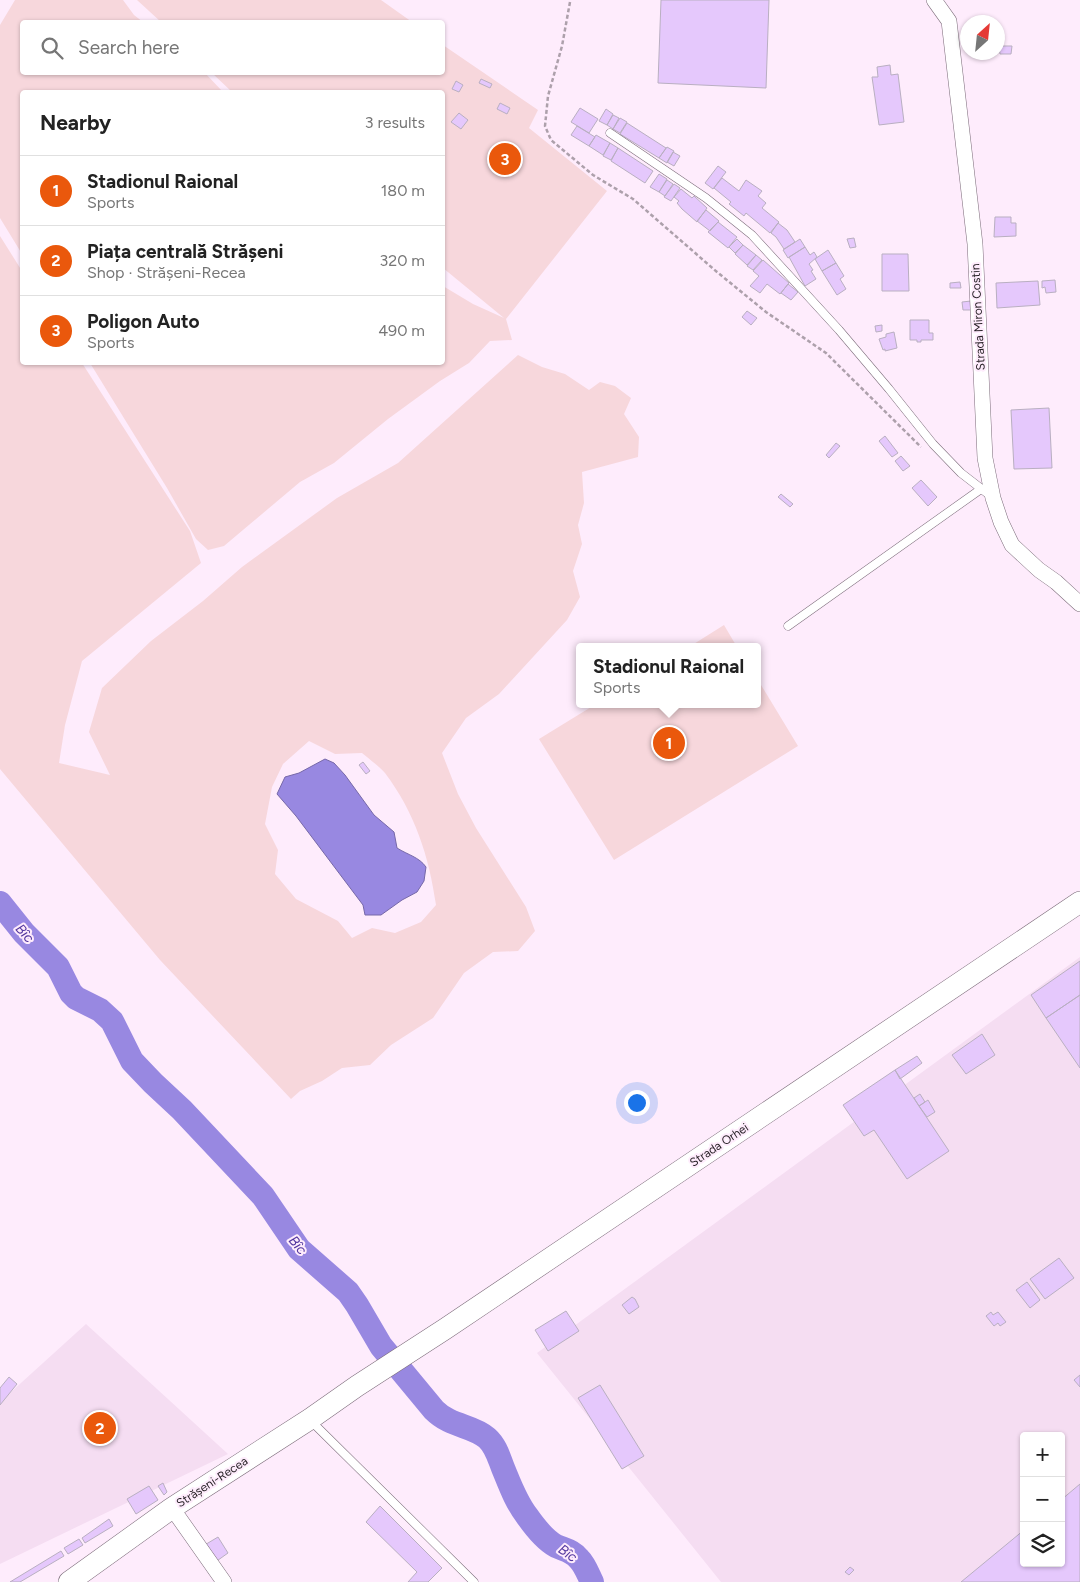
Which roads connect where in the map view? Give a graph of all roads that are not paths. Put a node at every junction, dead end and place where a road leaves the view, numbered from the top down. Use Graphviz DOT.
graph roads {
  1 [pos="934,0"];
  2 [pos="610,133"];
  3 [pos="981,489"];
  4 [pos="993,498"];
  5 [pos="1080,604"];
  6 [pos="788,626"];
  7 [pos="1080,902"];
  8 [pos="357,1386"];
  9 [pos="310,1419"];
  10 [pos="172,1508"];
  11 [pos="69,1582"];
  12 [pos="224,1582"];
  13 [pos="474,1582"];
  1 -- 4 [label="street, Strada Miron Costin"];
  2 -- 3 [label="lane"];
  3 -- 4 [label="lane"];
  3 -- 6 [label="lane"];
  4 -- 5 [label="street, Strada Miron Costin"];
  7 -- 8 [label="main road, Strada Orhei"];
  8 -- 9 [label="main road, Strășeni-Recea"];
  9 -- 10 [label="main road, Strășeni-Recea"];
  9 -- 13 [label="lane"];
  10 -- 11 [label="main road, Strășeni-Recea"];
  10 -- 12 [label="street"];
}
